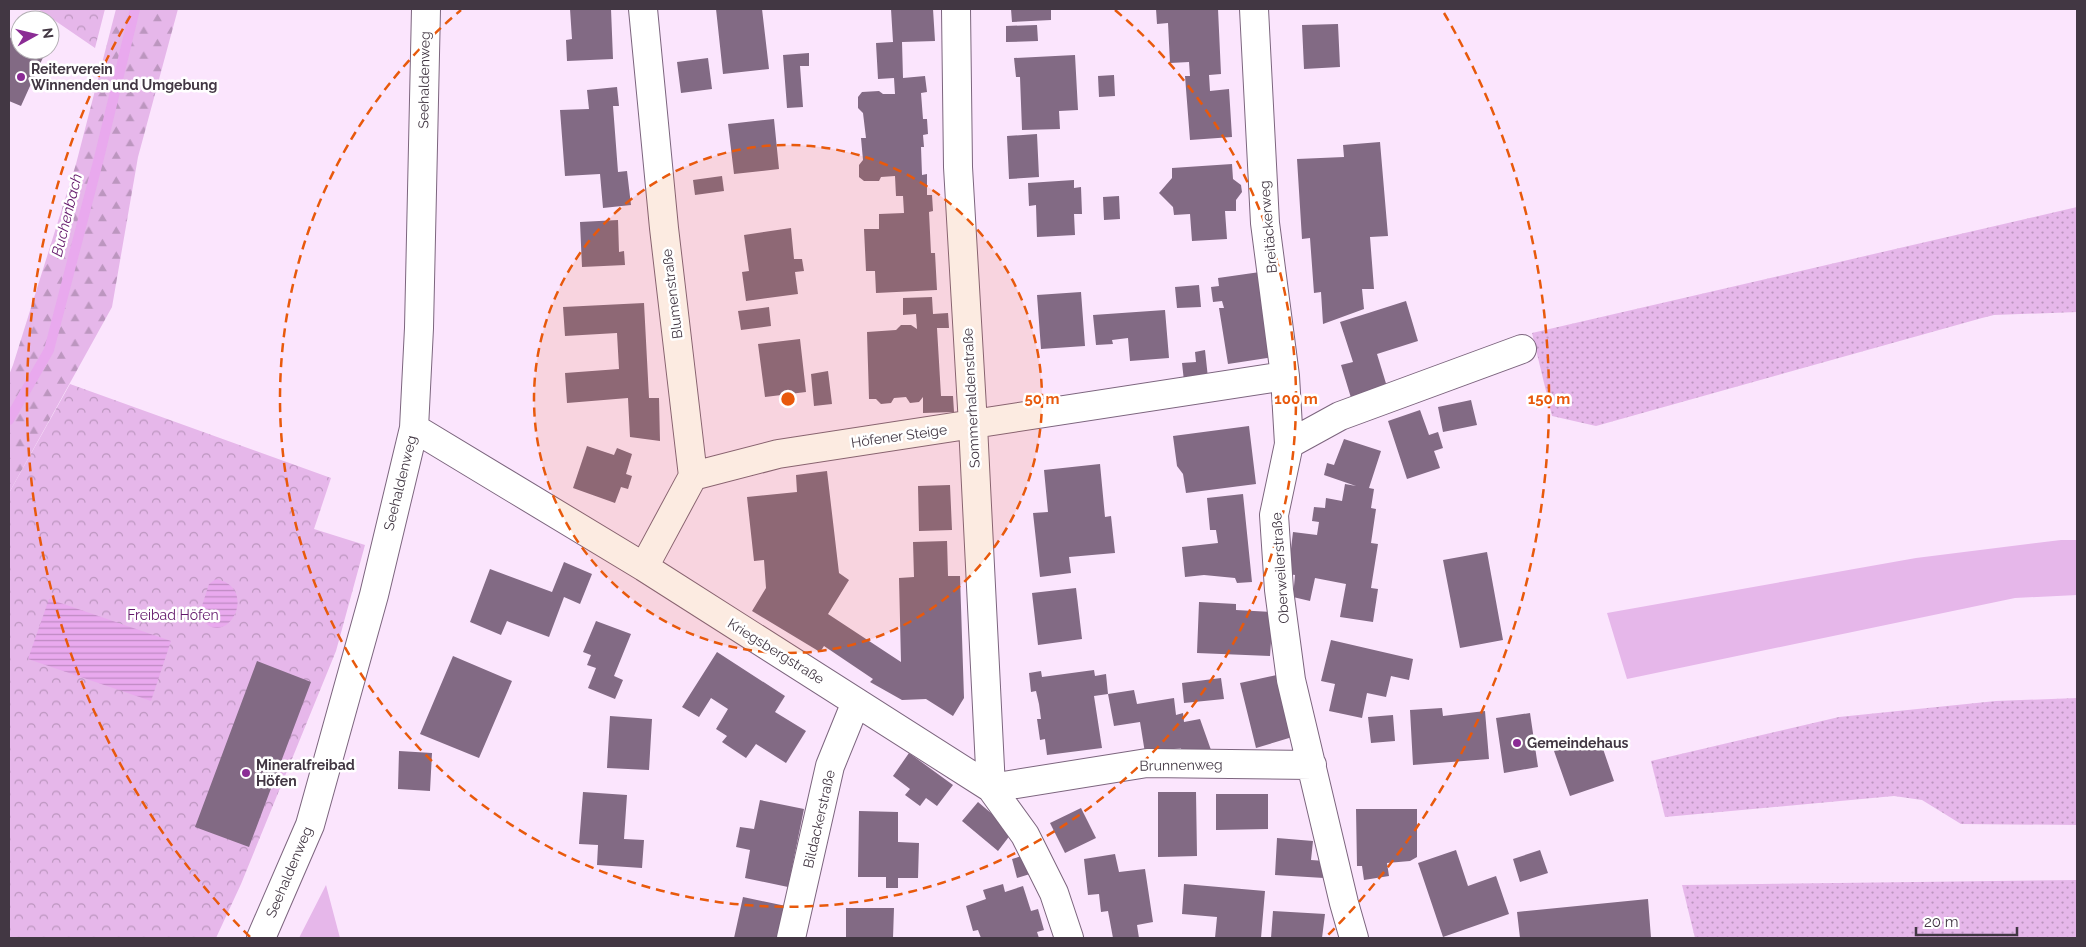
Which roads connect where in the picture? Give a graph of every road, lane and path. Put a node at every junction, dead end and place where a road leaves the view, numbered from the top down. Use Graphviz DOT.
graph roads {
  1 [pos="426,9"];
  2 [pos="643,9"];
  3 [pos="956,9"];
  4 [pos="1254,9"];
  5 [pos="1522,349"];
  6 [pos="1285,376"];
  7 [pos="973,425"];
  8 [pos="414,428"];
  9 [pos="1289,444"];
  10 [pos="693,476"];
  11 [pos="644,567"];
  12 [pos="856,702"];
  13 [pos="1312,765"];
  14 [pos="991,788"];
  15 [pos="261,938"];
  16 [pos="791,938"];
  17 [pos="1069,938"];
  18 [pos="1354,938"];
  1 -- 8 [label="street, Seehaldenweg"];
  2 -- 10 [label="street, Blumenstraße"];
  3 -- 7 [label="street, Sommerhaldenstraße"];
  4 -- 6 [label="street, Breitäckerweg"];
  5 -- 9 [label="street"];
  6 -- 7 [label="street, Höfener Steige"];
  6 -- 9 [label="street, Breitäckerweg"];
  7 -- 10 [label="street, Höfener Steige"];
  7 -- 14 [label="street, Sommerhaldenstraße"];
  8 -- 11 [label="street, Kriegsbergstraße"];
  8 -- 15 [label="street, Seehaldenweg"];
  9 -- 13 [label="street, Oberweilerstraße"];
  10 -- 11 [label="street"];
  11 -- 12 [label="street, Kriegsbergstraße"];
  12 -- 14 [label="street, Kriegsbergstraße"];
  12 -- 16 [label="street, Bildackerstraße"];
  13 -- 14 [label="street, Brunnenweg"];
  13 -- 18 [label="street, Oberweilerstraße"];
  14 -- 17 [label="street, Kriegsbergstraße"];
}
